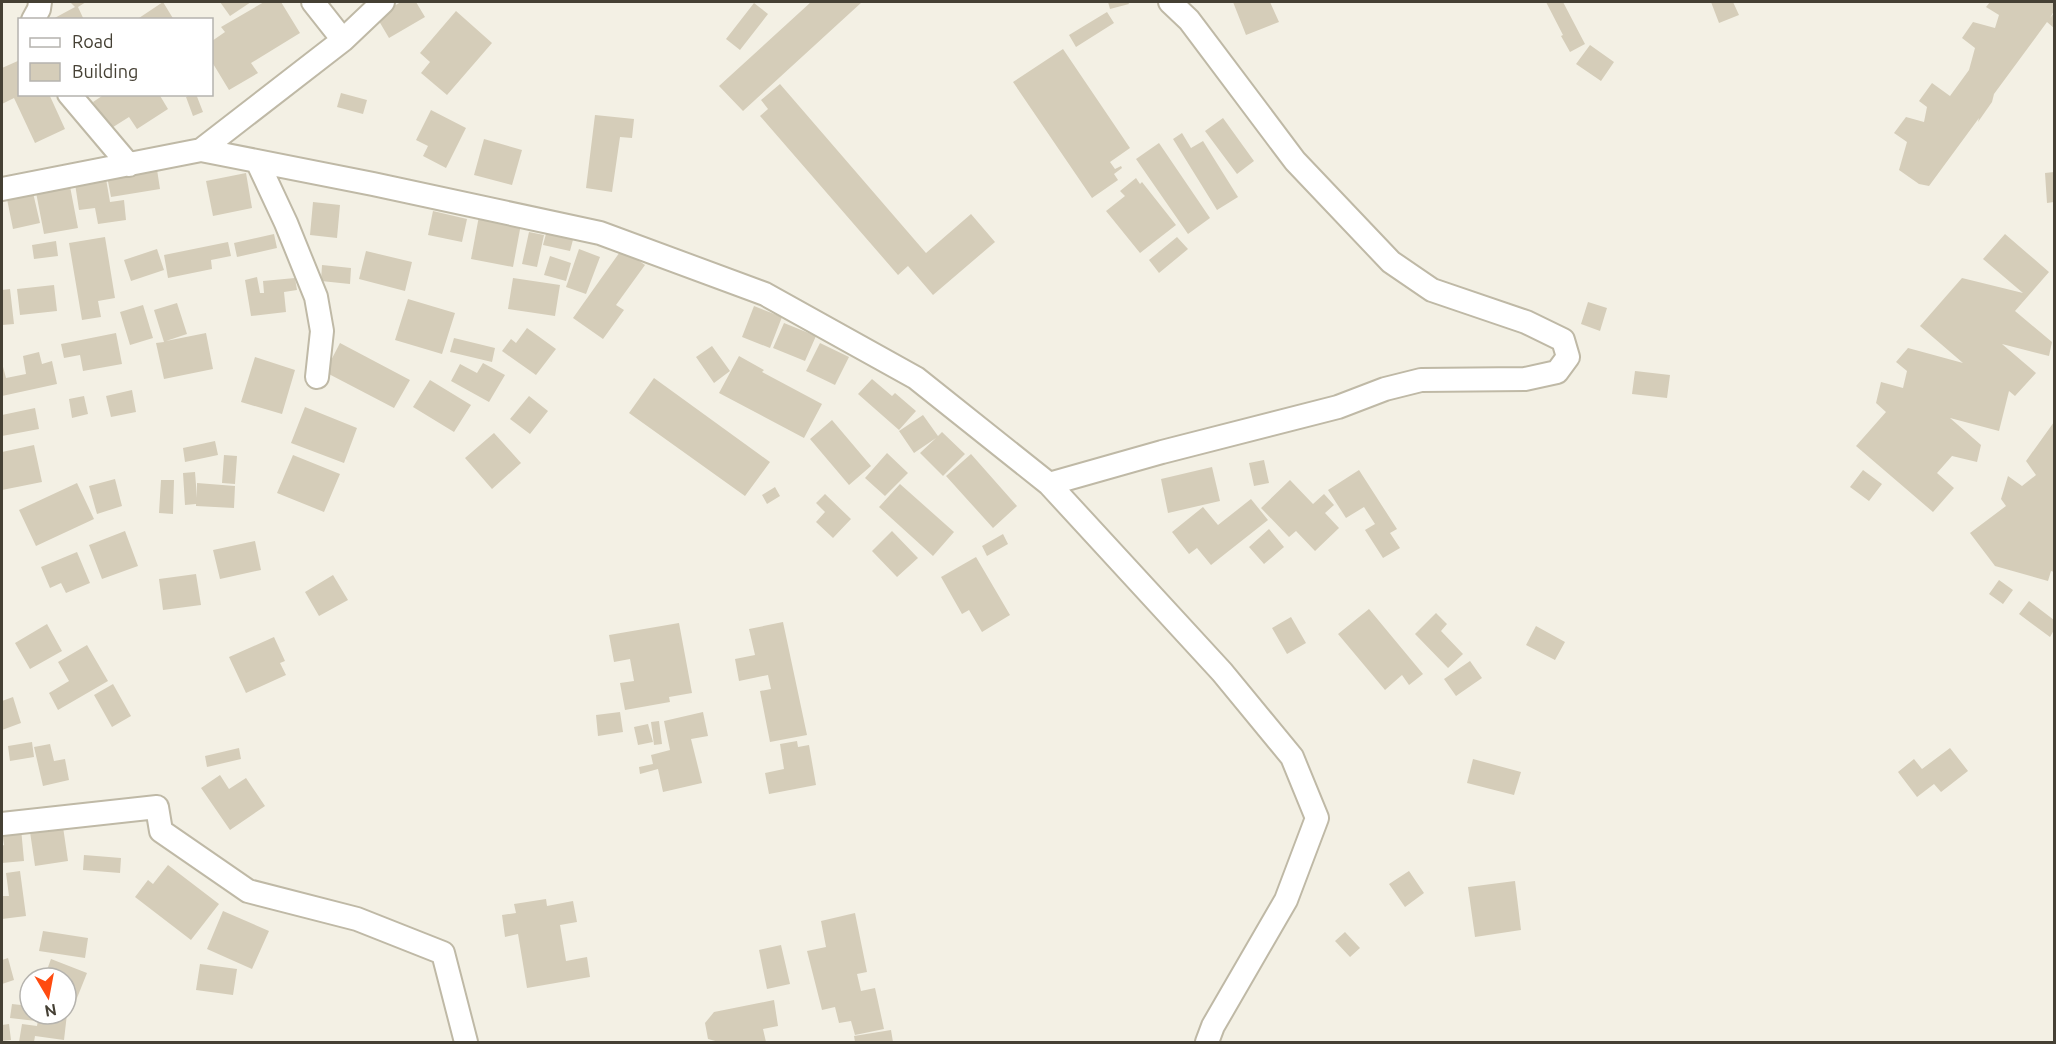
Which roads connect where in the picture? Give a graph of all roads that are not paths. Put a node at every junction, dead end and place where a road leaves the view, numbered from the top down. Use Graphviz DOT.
graph roads {
  1 [pos="40,2"];
  2 [pos="313,2"];
  3 [pos="383,2"];
  4 [pos="1170,2"];
  5 [pos="34,18"];
  6 [pos="343,40"];
  7 [pos="71,96"];
  8 [pos="201,150"];
  9 [pos="257,161"];
  10 [pos="129,165"];
  11 [pos="2,189"];
  12 [pos="317,377"];
  13 [pos="1049,484"];
  14 [pos="2,824"];
  15 [pos="466,1042"];
  16 [pos="1207,1042"];
  1 -- 5 [label="street"];
  2 -- 6 [label="street"];
  3 -- 6 [label="street"];
  4 -- 13 [label="street"];
  6 -- 8 [label="street"];
  7 -- 10 [label="street"];
  8 -- 9 [label="street"];
  8 -- 10 [label="street"];
  9 -- 12 [label="street"];
  9 -- 13 [label="street"];
  10 -- 11 [label="street"];
  13 -- 16 [label="street"];
  14 -- 15 [label="street"];
}
